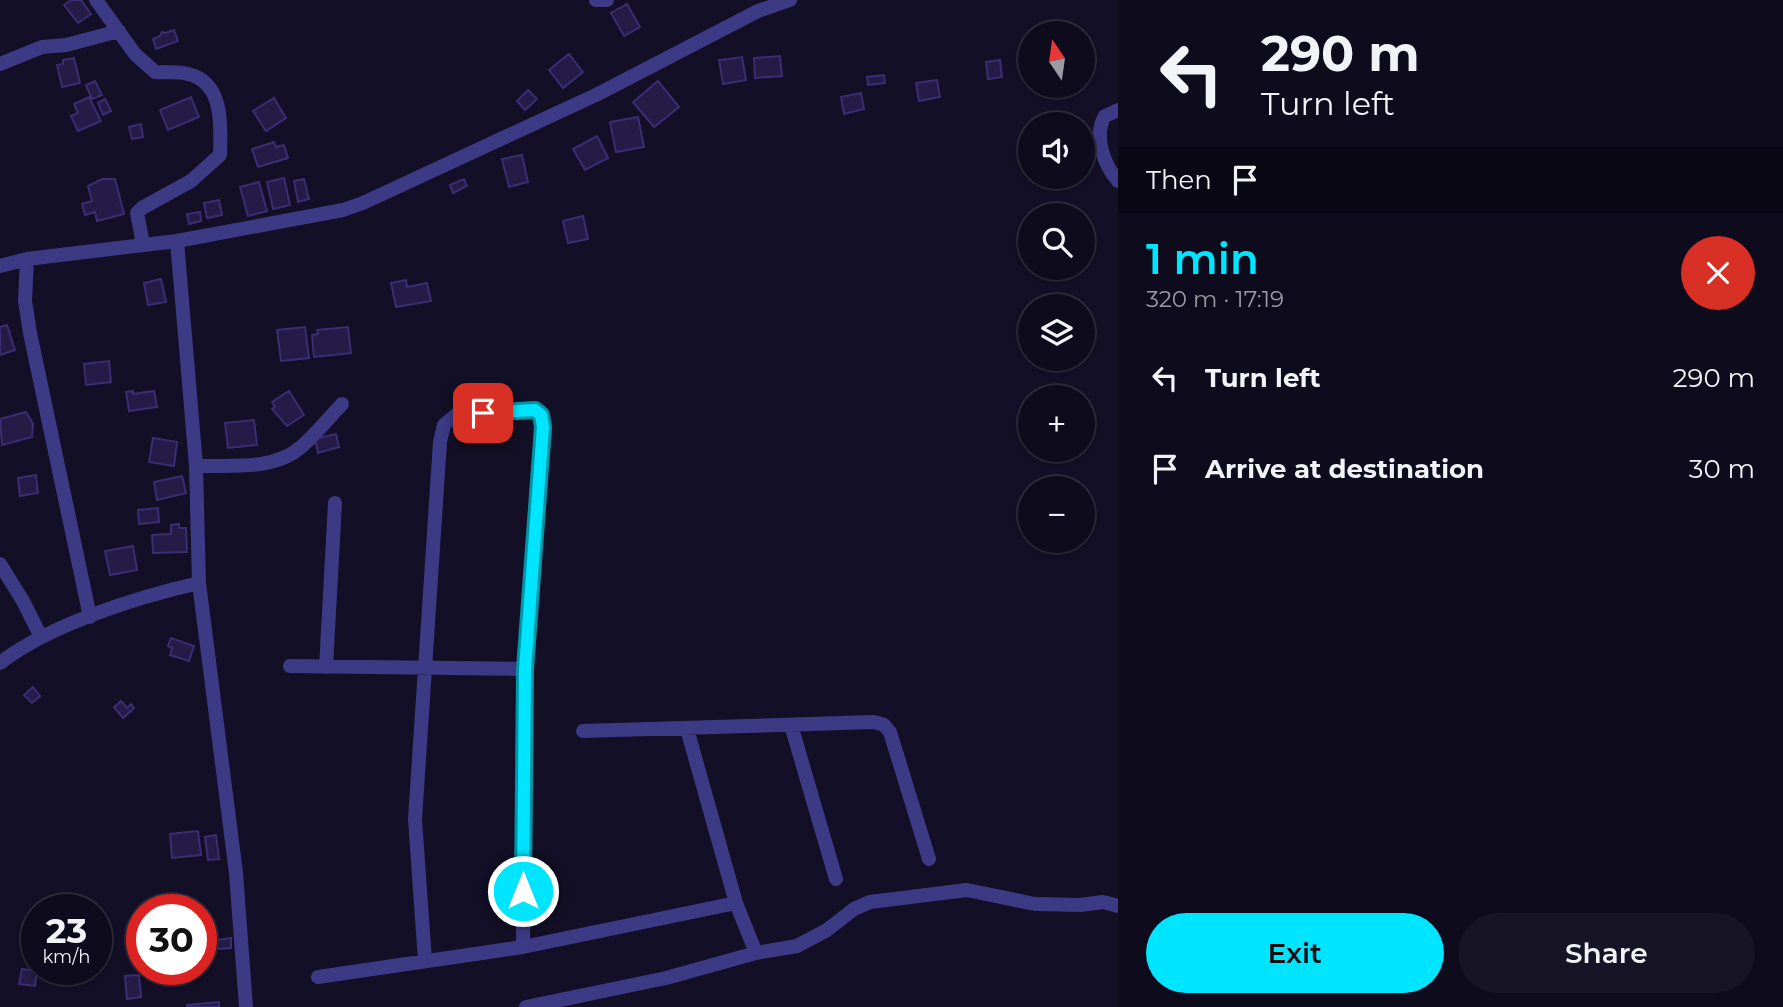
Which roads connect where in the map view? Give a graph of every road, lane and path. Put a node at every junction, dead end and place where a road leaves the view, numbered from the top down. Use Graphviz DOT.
graph roads {
  1 [pos="96,0"];
  2 [pos="596,0"];
  3 [pos="607,0"];
  4 [pos="790,0"];
  5 [pos="118,31"];
  6 [pos="0,64"];
  7 [pos="1118,110"];
  8 [pos="1118,181"];
  9 [pos="177,241"];
  10 [pos="143,244"];
  11 [pos="27,259"];
  12 [pos="0,266"];
  13 [pos="342,404"];
  14 [pos="196,466"];
  15 [pos="335,503"];
  16 [pos="0,564"];
  17 [pos="199,583"];
  18 [pos="90,617"];
  19 [pos="41,638"];
  20 [pos="0,663"];
  21 [pos="290,666"];
  22 [pos="326,667"];
  23 [pos="424,669"];
  24 [pos="525,669"];
  25 [pos="791,725"];
  26 [pos="687,729"];
  27 [pos="583,731"];
  28 [pos="929,859"];
  29 [pos="836,880"];
  30 [pos="736,903"];
  31 [pos="1118,906"];
  32 [pos="523,947"];
  33 [pos="757,953"];
  34 [pos="425,961"];
  35 [pos="318,977"];
  36 [pos="246,1007"];
  37 [pos="526,1007"];
  1 -- 5 [label="street"];
  2 -- 3 [label="street"];
  4 -- 9 [label="street"];
  5 -- 6 [label="street"];
  5 -- 10 [label="street"];
  7 -- 8 [label="street"];
  9 -- 10 [label="street"];
  9 -- 14 [label="street"];
  10 -- 11 [label="street"];
  11 -- 12 [label="street"];
  11 -- 18 [label="street"];
  13 -- 14 [label="street"];
  14 -- 17 [label="street"];
  15 -- 22 [label="street"];
  16 -- 19 [label="street"];
  17 -- 18 [label="street"];
  17 -- 36 [label="street"];
  18 -- 19 [label="street"];
  19 -- 20 [label="street"];
  21 -- 22 [label="street"];
  22 -- 23 [label="street"];
  23 -- 24 [label="street"];
  23 -- 24 [label="street"];
  23 -- 34 [label="street"];
  24 -- 32 [label="street"];
  25 -- 26 [label="street"];
  25 -- 28 [label="street"];
  25 -- 29 [label="street"];
  26 -- 27 [label="street"];
  26 -- 30 [label="street"];
  30 -- 32 [label="street"];
  30 -- 33 [label="street"];
  31 -- 33 [label="street"];
  32 -- 34 [label="street"];
  33 -- 37 [label="street"];
  34 -- 35 [label="street"];
}
